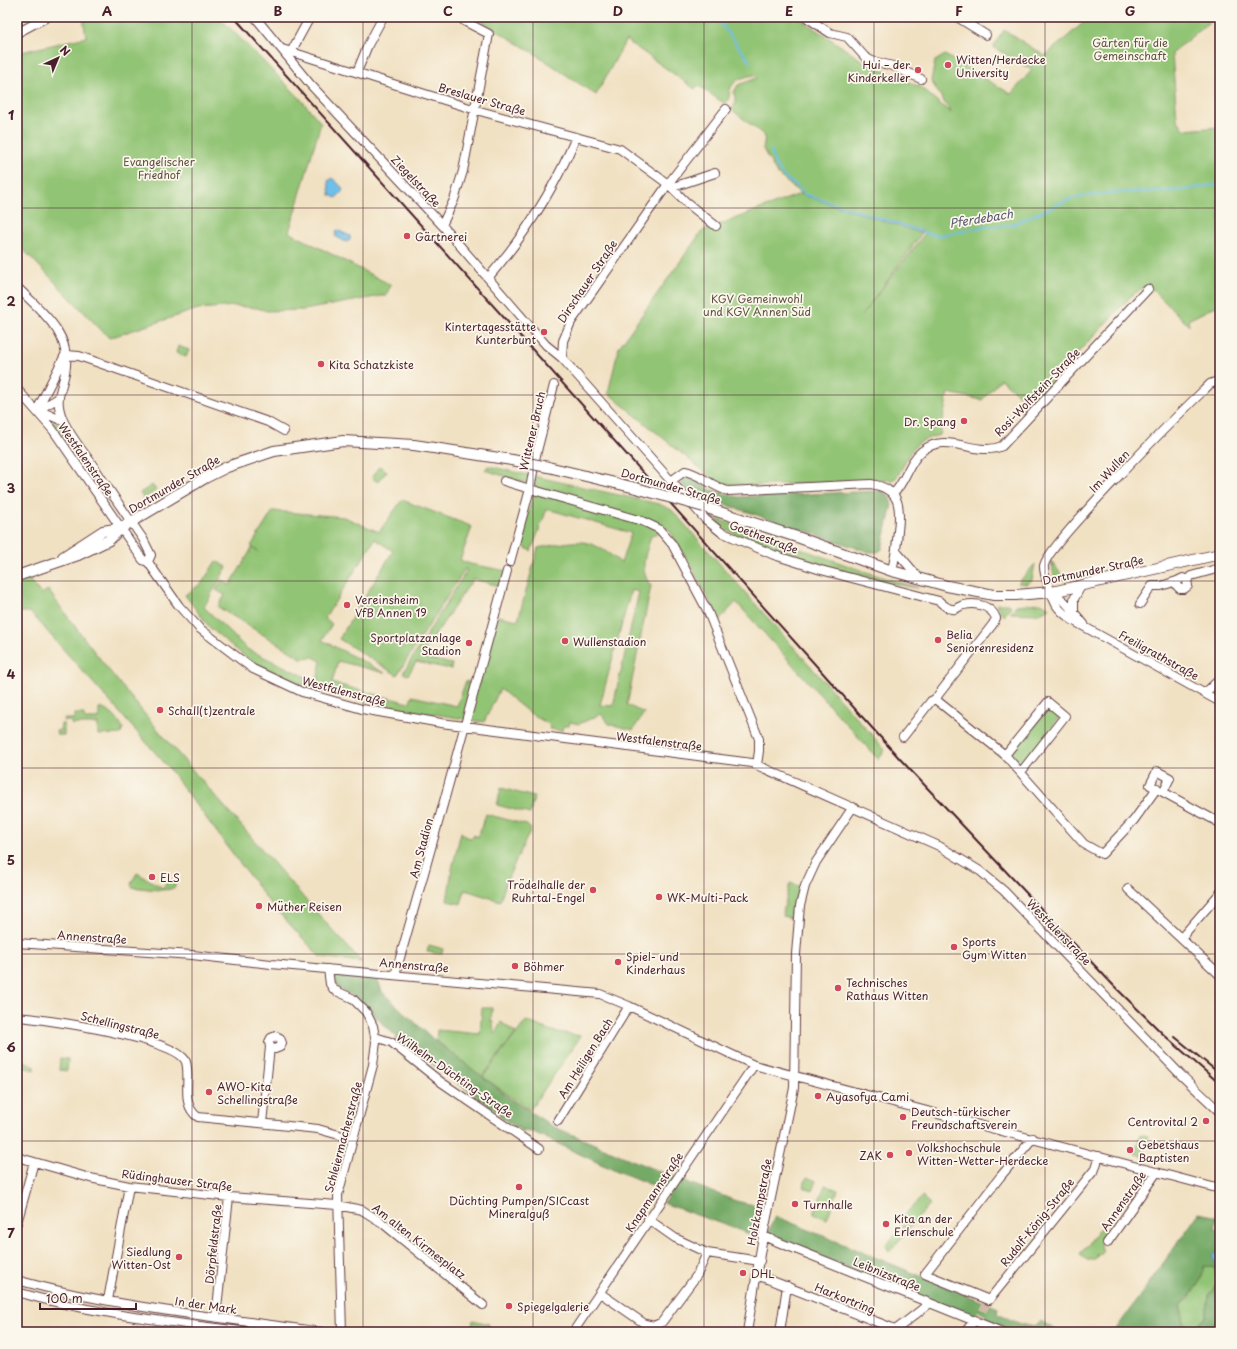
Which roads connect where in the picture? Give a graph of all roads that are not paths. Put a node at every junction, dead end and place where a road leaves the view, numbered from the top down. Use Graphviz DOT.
graph roads {
  1 [pos="47,17"];
  2 [pos="254,17"];
  3 [pos="310,17"];
  4 [pos="383,17"];
  5 [pos="806,17"];
  6 [pos="957,17"];
  7 [pos="464,21"];
  8 [pos="17,33"];
  9 [pos="986,35"];
  10 [pos="282,49"];
  11 [pos="291,52"];
  12 [pos="357,72"];
  13 [pos="920,79"];
  14 [pos="726,109"];
  15 [pos="476,110"];
  16 [pos="576,136"];
  17 [pos="715,173"];
  18 [pos="670,186"];
  19 [pos="442,225"];
  20 [pos="716,226"];
  21 [pos="488,278"];
  22 [pos="17,287"];
  23 [pos="1148,289"];
  24 [pos="66,355"];
  25 [pos="562,358"];
  26 [pos="1220,380"];
  27 [pos="554,384"];
  28 [pos="17,389"];
  29 [pos="57,399"];
  30 [pos="37,410"];
  31 [pos="63,421"];
  32 [pos="284,431"];
  33 [pos="504,481"];
  34 [pos="671,481"];
  35 [pos="530,486"];
  36 [pos="893,494"];
  37 [pos="132,523"];
  38 [pos="121,528"];
  39 [pos="896,552"];
  40 [pos="1220,554"];
  41 [pos="148,562"];
  42 [pos="510,562"];
  43 [pos="1220,568"];
  44 [pos="892,571"];
  45 [pos="507,572"];
  46 [pos="17,576"];
  47 [pos="920,579"];
  48 [pos="1081,586"];
  49 [pos="1052,592"];
  50 [pos="1140,604"];
  51 [pos="1074,614"];
  52 [pos="1087,627"];
  53 [pos="1220,679"];
  54 [pos="1205,693"];
  55 [pos="936,698"];
  56 [pos="1220,702"];
  57 [pos="464,726"];
  58 [pos="903,737"];
  59 [pos="1005,754"];
  60 [pos="757,765"];
  61 [pos="1021,772"];
  62 [pos="853,807"];
  63 [pos="1220,823"];
  64 [pos="1128,889"];
  65 [pos="1220,893"];
  66 [pos="1180,938"];
  67 [pos="17,943"];
  68 [pos="328,969"];
  69 [pos="395,975"];
  70 [pos="1220,975"];
  71 [pos="629,1006"];
  72 [pos="17,1017"];
  73 [pos="375,1037"];
  74 [pos="270,1047"];
  75 [pos="754,1065"];
  76 [pos="794,1076"];
  77 [pos="1220,1112"];
  78 [pos="558,1121"];
  79 [pos="262,1123"];
  80 [pos="1034,1138"];
  81 [pos="353,1139"];
  82 [pos="539,1149"];
  83 [pos="1099,1156"];
  84 [pos="17,1157"];
  85 [pos="34,1162"];
  86 [pos="1157,1172"];
  87 [pos="129,1186"];
  88 [pos="1220,1189"];
  89 [pos="229,1197"];
  90 [pos="337,1205"];
  91 [pos="648,1219"];
  92 [pos="17,1223"];
  93 [pos="763,1236"];
  94 [pos="1107,1243"];
  95 [pos="707,1253"];
  96 [pos="760,1261"];
  97 [pos="757,1275"];
  98 [pos="17,1280"];
  99 [pos="788,1286"];
  100 [pos="17,1288"];
  101 [pos="17,1292"];
  102 [pos="600,1293"];
  103 [pos="34,1297"];
  104 [pos="108,1300"];
  105 [pos="930,1303"];
  106 [pos="483,1305"];
  107 [pos="216,1317"];
  108 [pos="974,1320"];
  109 [pos="894,1331"];
  110 [pos="248,1332"];
  111 [pos="322,1332"];
  112 [pos="342,1332"];
  113 [pos="573,1332"];
  114 [pos="747,1332"];
  115 [pos="780,1332"];
  116 [pos="965,1332"];
  117 [pos="1002,1332"];
  1 -- 8 [label="street"];
  2 -- 10 [label="street, Ziegelstraße"];
  3 -- 11 [label="street"];
  4 -- 12 [label="street"];
  5 -- 13 [label="street"];
  6 -- 9 [label="street"];
  7 -- 15 [label="street"];
  10 -- 11 [label="street, Breslauer Straße"];
  10 -- 19 [label="street, Ziegelstraße"];
  11 -- 12 [label="street, Breslauer Straße"];
  12 -- 15 [label="street, Breslauer Straße"];
  14 -- 18 [label="street, Dirschauer Straße"];
  15 -- 16 [label="street, Breslauer Straße"];
  15 -- 19 [label="street"];
  16 -- 18 [label="street, Breslauer Straße"];
  16 -- 21 [label="street"];
  17 -- 18 [label="street"];
  18 -- 20 [label="street"];
  18 -- 25 [label="street, Dirschauer Straße"];
  19 -- 21 [label="street, Ziegelstraße"];
  21 -- 25 [label="street, Ziegelstraße"];
  22 -- 24 [label="street"];
  23 -- 36 [label="street, Rosi-Wolfstein-Straße"];
  24 -- 29 [label="street"];
  24 -- 30 [label="street"];
  24 -- 32 [label="street"];
  25 -- 34 [label="street"];
  26 -- 49 [label="street, Im Wullen"];
  27 -- 35 [label="street, Wittener Bruch"];
  28 -- 30 [label="street, Westfalenstraße"];
  29 -- 30 [label="street"];
  29 -- 31 [label="street, Westfalenstraße"];
  30 -- 31 [label="street"];
  30 -- 38 [label="street, Westfalenstraße"];
  31 -- 37 [label="street, Westfalenstraße"];
  33 -- 35 [label="street, Wittener Bruch"];
  34 -- 36 [label="street"];
  34 -- 55 [label="street, Goethestraße"];
  35 -- 42 [label="street, Wittener Bruch"];
  35 -- 60 [label="street"];
  36 -- 39 [label="street"];
  37 -- 38 [label="main road, Dortmunder Straße"];
  37 -- 41 [label="street, Westfalenstraße"];
  37 -- 44 [label="main road, Dortmunder Straße, bridge"];
  38 -- 41 [label="street, Westfalenstraße"];
  38 -- 46 [label="main road, Dortmunder Straße"];
  39 -- 44 [label="street"];
  39 -- 47 [label="street"];
  40 -- 48 [label="main road, Dortmunder Straße"];
  41 -- 57 [label="street, Westfalenstraße"];
  43 -- 50 [label="street"];
  44 -- 47 [label="main road, Dortmunder Straße"];
  45 -- 57 [label="street"];
  47 -- 49 [label="main road, Dortmunder Straße"];
  48 -- 49 [label="main road, Dortmunder Straße"];
  48 -- 51 [label="street"];
  49 -- 51 [label="street, Freiligrathstraße"];
  49 -- 52 [label="street, Freiligrathstraße"];
  51 -- 52 [label="street, Freiligrathstraße"];
  52 -- 54 [label="street, Freiligrathstraße"];
  53 -- 54 [label="street"];
  54 -- 56 [label="street, Freiligrathstraße"];
  55 -- 58 [label="street, Goethestraße"];
  55 -- 59 [label="street"];
  57 -- 60 [label="street, Westfalenstraße"];
  57 -- 69 [label="street, Am Stadion"];
  59 -- 61 [label="street"];
  59 -- 61 [label="street"];
  60 -- 62 [label="street, Westfalenstraße"];
  61 -- 63 [label="street"];
  62 -- 76 [label="street, Holzkampstraße"];
  62 -- 77 [label="street, Westfalenstraße"];
  64 -- 66 [label="street"];
  65 -- 66 [label="street"];
  66 -- 70 [label="street"];
  67 -- 68 [label="street, Annenstraße"];
  68 -- 69 [label="street, Annenstraße"];
  68 -- 73 [label="street, Schleiermacherstraße"];
  69 -- 71 [label="street, Annenstraße"];
  71 -- 75 [label="street, Annenstraße"];
  71 -- 78 [label="street, Am Heiligen Bach"];
  72 -- 79 [label="street, Schellingstraße"];
  73 -- 81 [label="street, Schleiermacherstraße"];
  73 -- 82 [label="street, Wilhelm-Düchting-Straße"];
  74 -- 79 [label="street"];
  75 -- 76 [label="street, Annenstraße"];
  75 -- 91 [label="street, Knapmannstraße"];
  76 -- 80 [label="street, Annenstraße"];
  76 -- 93 [label="street, Holzkampstraße"];
  79 -- 81 [label="street, Schellingstraße"];
  80 -- 83 [label="street, Annenstraße"];
  80 -- 83 [label="street, Rudolf-König-Straße"];
  81 -- 90 [label="street, Schleiermacherstraße"];
  83 -- 86 [label="street, Annenstraße"];
  84 -- 85 [label="street, Rüdinghauser Straße"];
  85 -- 87 [label="street, Rüdinghauser Straße"];
  85 -- 92 [label="street"];
  86 -- 88 [label="street, Annenstraße"];
  86 -- 94 [label="street, Annenstraße"];
  87 -- 89 [label="street, Rüdinghauser Straße"];
  87 -- 104 [label="street"];
  89 -- 90 [label="street, Rüdinghauser Straße"];
  89 -- 107 [label="street, Dörpfeldstraße"];
  90 -- 106 [label="street, Am alten Kirmesplatz"];
  90 -- 112 [label="street, Schleiermacherstraße"];
  91 -- 95 [label="street"];
  91 -- 102 [label="street, Knapmannstraße"];
  93 -- 96 [label="street, Holzkampstraße"];
  93 -- 105 [label="street, Leibnizstraße"];
  95 -- 96 [label="street"];
  95 -- 102 [label="street"];
  96 -- 97 [label="street, Holzkampstraße"];
  97 -- 99 [label="street, Harkortring"];
  97 -- 114 [label="street, Holzkampstraße"];
  98 -- 104 [label="street, In der Mark"];
  99 -- 109 [label="street, Harkortring"];
  99 -- 115 [label="street"];
  100 -- 103 [label="street, In der Mark"];
  101 -- 103 [label="street, In der Mark"];
  102 -- 113 [label="street, Knapmannstraße"];
  103 -- 110 [label="street, In der Mark"];
  104 -- 107 [label="street, In der Mark"];
  105 -- 108 [label="street, Leibnizstraße"];
  105 -- 109 [label="street, Harkortring"];
  107 -- 111 [label="street, In der Mark"];
  108 -- 116 [label="street"];
  108 -- 117 [label="street, Leibnizstraße"];
}
